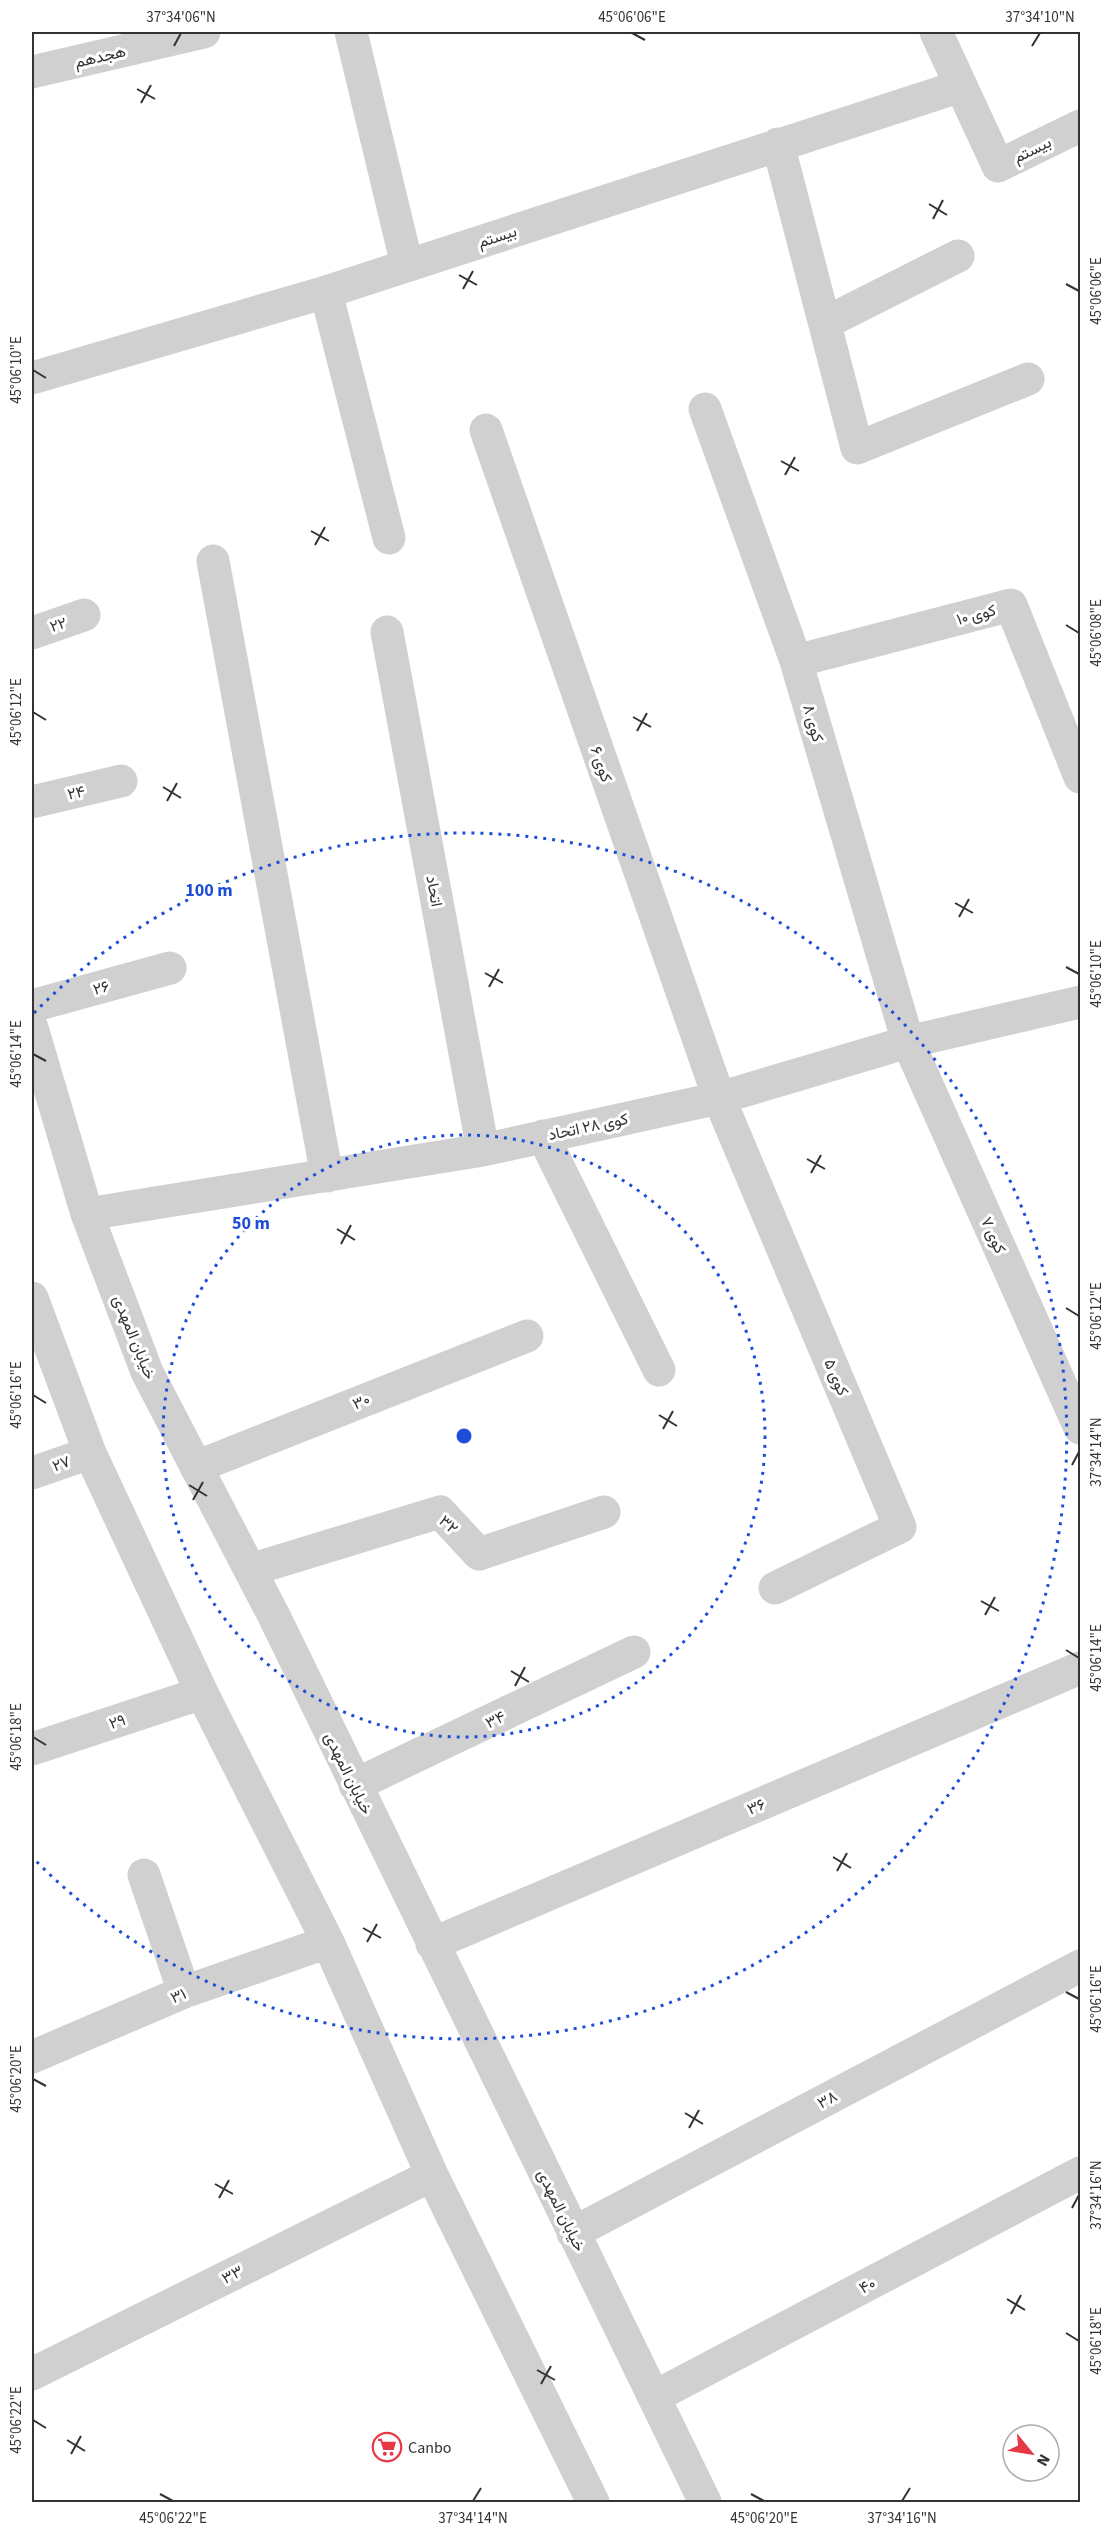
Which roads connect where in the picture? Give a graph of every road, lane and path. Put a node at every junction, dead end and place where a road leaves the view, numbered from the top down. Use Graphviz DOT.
graph roads {
  1 [pos="204,32"];
  2 [pos="351,32"];
  3 [pos="936,32"];
  4 [pos="32,72"];
  5 [pos="961,86"];
  6 [pos="1080,126"];
  7 [pos="778,144"];
  8 [pos="958,256"];
  9 [pos="407,265"];
  10 [pos="326,292"];
  11 [pos="825,323"];
  12 [pos="32,378"];
  13 [pos="1028,379"];
  14 [pos="705,409"];
  15 [pos="486,430"];
  16 [pos="389,538"];
  17 [pos="213,561"];
  18 [pos="84,615"];
  19 [pos="387,632"];
  20 [pos="32,633"];
  21 [pos="796,661"];
  22 [pos="1080,777"];
  23 [pos="121,781"];
  24 [pos="32,802"];
  25 [pos="170,968"];
  26 [pos="1080,1002"];
  27 [pos="32,1006"];
  28 [pos="32,1028"];
  29 [pos="908,1042"];
  30 [pos="718,1098"];
  31 [pos="543,1136"];
  32 [pos="483,1150"];
  33 [pos="327,1176"];
  34 [pos="87,1214"];
  35 [pos="32,1298"];
  36 [pos="527,1336"];
  37 [pos="42,1359"];
  38 [pos="659,1370"];
  39 [pos="1080,1428"];
  40 [pos="90,1453"];
  41 [pos="196,1467"];
  42 [pos="32,1473"];
  43 [pos="604,1512"];
  44 [pos="250,1570"];
  45 [pos="775,1588"];
  46 [pos="634,1652"];
  47 [pos="1080,1668"];
  48 [pos="202,1693"];
  49 [pos="32,1749"];
  50 [pos="355,1785"];
  51 [pos="144,1875"];
  52 [pos="328,1942"];
  53 [pos="432,1944"];
  54 [pos="1080,1966"];
  55 [pos="184,1992"];
  56 [pos="32,2057"];
  57 [pos="1080,2173"];
  58 [pos="432,2175"];
  59 [pos="573,2233"];
  60 [pos="32,2374"];
  61 [pos="654,2397"];
  62 [pos="593,2502"];
  63 [pos="705,2502"];
  1 -- 4 [label="street, هجدهم"];
  2 -- 9 [label="street"];
  3 -- 5 [label="street, بیستم"];
  5 -- 6 [label="street, بیستم"];
  5 -- 7 [label="street, بیستم"];
  7 -- 9 [label="street, بیستم"];
  7 -- 11 [label="street"];
  8 -- 11 [label="street"];
  9 -- 10 [label="street, بیستم"];
  10 -- 12 [label="street, بیستم"];
  10 -- 16 [label="street"];
  11 -- 13 [label="street"];
  14 -- 21 [label="street, کوی ۸"];
  15 -- 30 [label="street, کوی ۶"];
  17 -- 33 [label="street"];
  18 -- 20 [label="street, ۲۲"];
  19 -- 32 [label="street, اتحاد"];
  21 -- 22 [label="street, کوی ۱۰"];
  21 -- 29 [label="street, کوی ۸"];
  23 -- 24 [label="street, ۲۴"];
  25 -- 27 [label="street, ۲۶"];
  26 -- 29 [label="street, کوی ۲۸ اتحاد"];
  28 -- 34 [label="street, خیابان المهدی"];
  29 -- 30 [label="street, کوی ۲۸ اتحاد"];
  29 -- 39 [label="street, کوی ۷"];
  30 -- 31 [label="street, کوی ۲۸ اتحاد"];
  30 -- 45 [label="street, کوی ۵"];
  31 -- 32 [label="street, کوی ۲۸ اتحاد"];
  31 -- 38 [label="street"];
  32 -- 33 [label="street, کوی ۲۸ اتحاد"];
  33 -- 34 [label="street, کوی ۲۸ اتحاد"];
  34 -- 41 [label="street, خیابان المهدی"];
  35 -- 37 [label="street"];
  36 -- 41 [label="street, ۳۰"];
  37 -- 40 [label="street"];
  40 -- 42 [label="street, ۲۷"];
  40 -- 48 [label="street"];
  41 -- 44 [label="street, خیابان المهدی"];
  43 -- 44 [label="street, ۳۲"];
  44 -- 50 [label="street, خیابان المهدی"];
  46 -- 50 [label="street, ۳۴"];
  47 -- 53 [label="street, ۳۶"];
  48 -- 49 [label="street, ۲۹"];
  48 -- 52 [label="street"];
  50 -- 53 [label="street, خیابان المهدی"];
  51 -- 55 [label="street"];
  52 -- 55 [label="street, ۳۱"];
  52 -- 58 [label="street"];
  53 -- 59 [label="street, خیابان المهدی"];
  54 -- 59 [label="street, ۳۸"];
  55 -- 56 [label="street, ۳۱"];
  57 -- 61 [label="street, ۴۰"];
  58 -- 60 [label="street, ۳۳"];
  58 -- 62 [label="street"];
  59 -- 61 [label="street, خیابان المهدی"];
  61 -- 63 [label="street, خیابان المهدی"];
}
